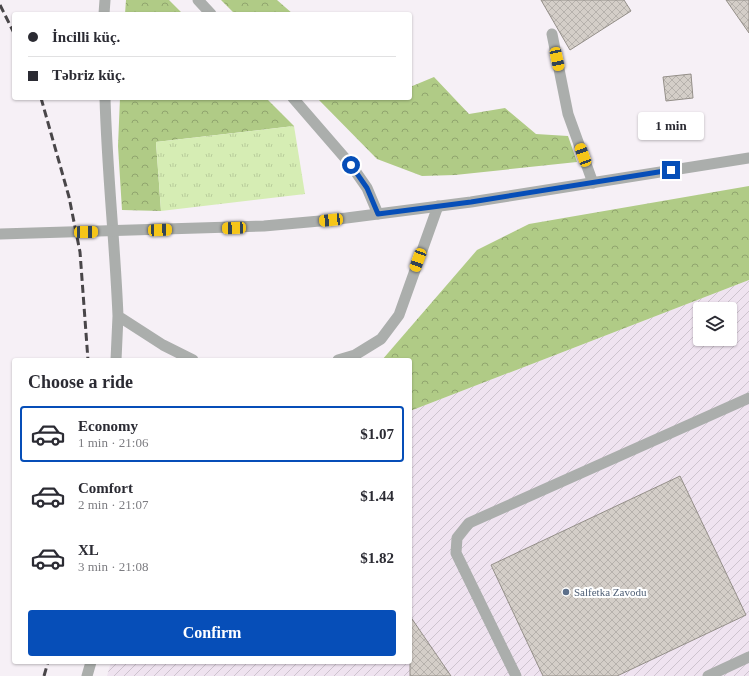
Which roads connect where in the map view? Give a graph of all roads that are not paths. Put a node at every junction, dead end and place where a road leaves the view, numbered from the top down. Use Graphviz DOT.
graph roads {
  1 [pos="105,0"];
  2 [pos="198,0"];
  3 [pos="104,12"];
  4 [pos="209,12"];
  5 [pos="552,34"];
  6 [pos="105,100"];
  7 [pos="295,100"];
  8 [pos="749,158"];
  9 [pos="593,183"];
  10 [pos="438,206"];
  11 [pos="378,214"];
  12 [pos="5,234"];
  13 [pos="118,316"];
  14 [pos="116,358"];
  15 [pos="189,358"];
  16 [pos="345,358"];
  17 [pos="749,398"];
  18 [pos="749,657"];
  19 [pos="90,664"];
  20 [pos="87,676"];
  21 [pos="516,676"];
  22 [pos="708,676"];
  1 -- 3 [label="street"];
  2 -- 4 [label="street"];
  5 -- 9 [label="street"];
  6 -- 13 [label="street"];
  7 -- 11 [label="street"];
  8 -- 9 [label="street"];
  9 -- 10 [label="street"];
  10 -- 11 [label="street"];
  10 -- 16 [label="street"];
  11 -- 12 [label="street"];
  13 -- 14 [label="street"];
  13 -- 15 [label="street"];
  17 -- 21 [label="street"];
  18 -- 22 [label="street"];
  19 -- 20 [label="street"];
}
